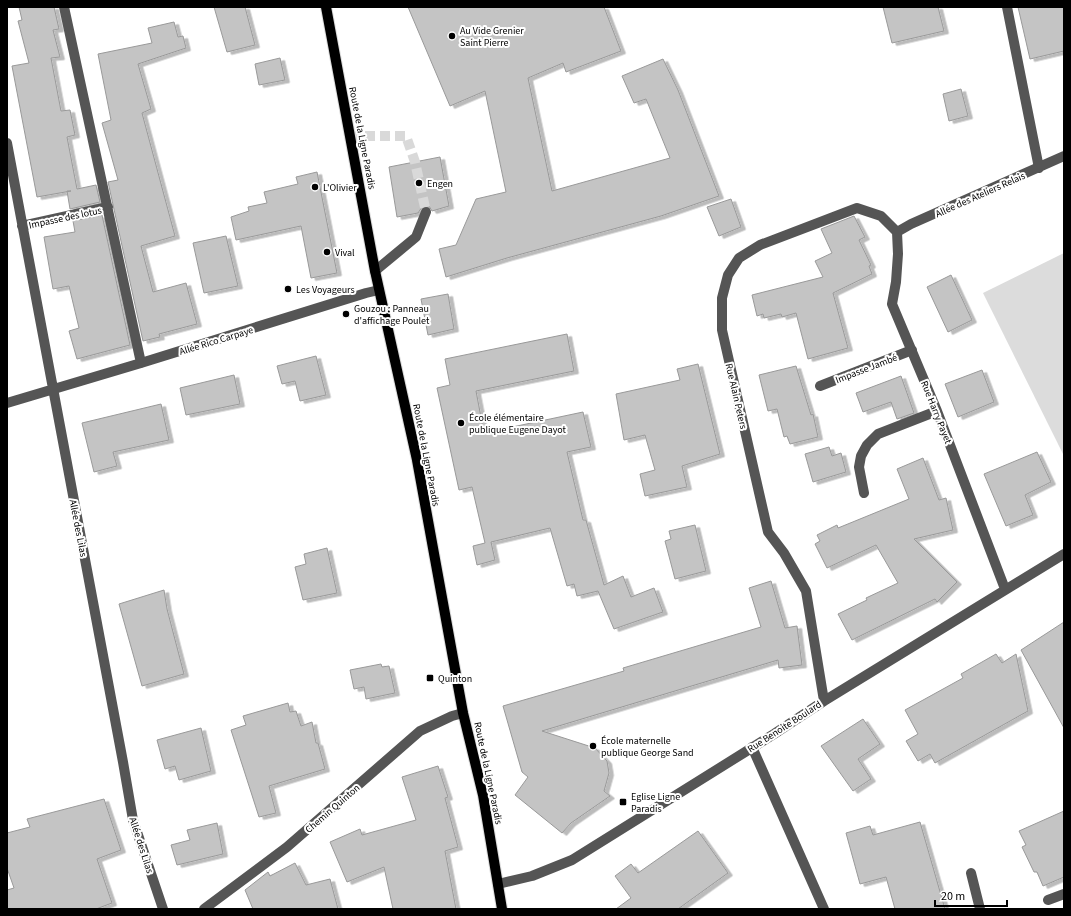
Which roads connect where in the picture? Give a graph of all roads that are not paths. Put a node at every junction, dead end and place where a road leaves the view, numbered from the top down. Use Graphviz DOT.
graph roads {
  1 [pos="64,7"];
  2 [pos="326,7"];
  3 [pos="1006,7"];
  4 [pos="7,143"];
  5 [pos="1064,156"];
  6 [pos="1039,168"];
  7 [pos="108,207"];
  8 [pos="426,212"];
  9 [pos="22,226"];
  10 [pos="897,232"];
  11 [pos="376,271"];
  12 [pos="379,290"];
  13 [pos="912,350"];
  14 [pos="141,363"];
  15 [pos="820,386"];
  16 [pos="53,390"];
  17 [pos="7,403"];
  18 [pos="937,411"];
  19 [pos="864,493"];
  20 [pos="1064,554"];
  21 [pos="1005,589"];
  22 [pos="824,701"];
  23 [pos="463,713"];
  24 [pos="752,747"];
  25 [pos="971,872"];
  26 [pos="498,884"];
  27 [pos="1064,894"];
  28 [pos="1048,900"];
  29 [pos="163,909"];
  30 [pos="204,909"];
  31 [pos="502,909"];
  32 [pos="824,909"];
  33 [pos="980,909"];
  1 -- 7 [label="street"];
  2 -- 11 [label="main road, Route de la Ligne Paradis"];
  3 -- 6 [label="street"];
  4 -- 9 [label="street, Allée des Lilas"];
  5 -- 6 [label="street, Allée des Ateliers Relais"];
  6 -- 10 [label="street, Allée des Ateliers Relais"];
  7 -- 9 [label="street, Impasse des lotus"];
  7 -- 14 [label="street"];
  8 -- 11 [label="street"];
  9 -- 16 [label="street, Allée des Lilas"];
  10 -- 13 [label="street, Rue Harry Payet"];
  10 -- 22 [label="street, Rue Alain Peters"];
  11 -- 12 [label="main road, Route de la Ligne Paradis"];
  12 -- 14 [label="street, Allée Rico Carpaye"];
  12 -- 23 [label="main road, Route de la Ligne Paradis"];
  13 -- 15 [label="street, Impasse Jambé"];
  13 -- 18 [label="street, Rue Harry Payet"];
  14 -- 16 [label="street, Allée Rico Carpaye"];
  16 -- 17 [label="street, Allée Rico Carpaye"];
  16 -- 29 [label="street, Allée des Lilas"];
  18 -- 19 [label="street"];
  18 -- 21 [label="street, Rue Harry Payet"];
  20 -- 21 [label="street, Rue Benoite Boulard"];
  21 -- 22 [label="street, Rue Benoite Boulard"];
  22 -- 24 [label="street, Rue Benoite Boulard"];
  23 -- 26 [label="main road, Route de la Ligne Paradis"];
  23 -- 30 [label="street, Chemin Quinton"];
  24 -- 26 [label="street, Rue Benoite Boulard"];
  24 -- 32 [label="street"];
  25 -- 33 [label="street"];
  26 -- 31 [label="main road, Route de la Ligne Paradis"];
  27 -- 28 [label="street"];
}
